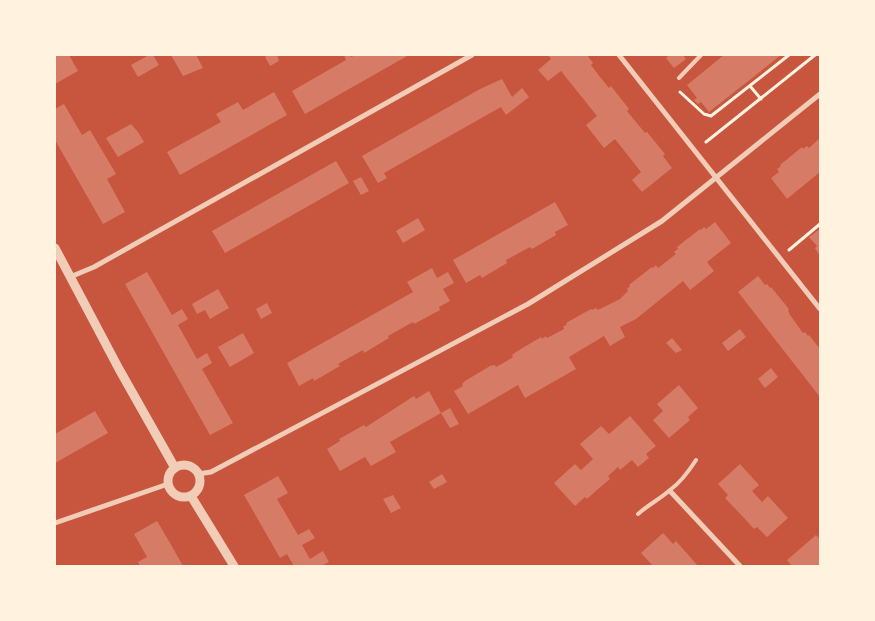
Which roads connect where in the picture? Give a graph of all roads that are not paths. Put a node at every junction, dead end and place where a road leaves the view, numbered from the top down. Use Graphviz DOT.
graph roads {
  1 [pos="472,55"];
  2 [pos="619,55"];
  3 [pos="701,55"];
  4 [pos="679,78"];
  5 [pos="820,94"];
  6 [pos="716,178"];
  7 [pos="55,248"];
  8 [pos="70,277"];
  9 [pos="820,309"];
  10 [pos="696,460"];
  11 [pos="175,468"];
  12 [pos="198,474"];
  13 [pos="168,484"];
  14 [pos="670,491"];
  15 [pos="191,496"];
  16 [pos="638,514"];
  17 [pos="55,523"];
  18 [pos="234,566"];
  19 [pos="740,566"];
  1 -- 8 [label="street"];
  2 -- 6 [label="street"];
  3 -- 4 [label="lane"];
  5 -- 6 [label="street"];
  6 -- 9 [label="street"];
  6 -- 12 [label="street"];
  7 -- 8 [label="street"];
  8 -- 11 [label="street"];
  10 -- 14 [label="lane"];
  11 -- 12 [label="street"];
  11 -- 13 [label="street"];
  12 -- 15 [label="street"];
  13 -- 15 [label="street"];
  13 -- 17 [label="street"];
  14 -- 16 [label="lane"];
  14 -- 19 [label="street"];
  15 -- 18 [label="street"];
}
